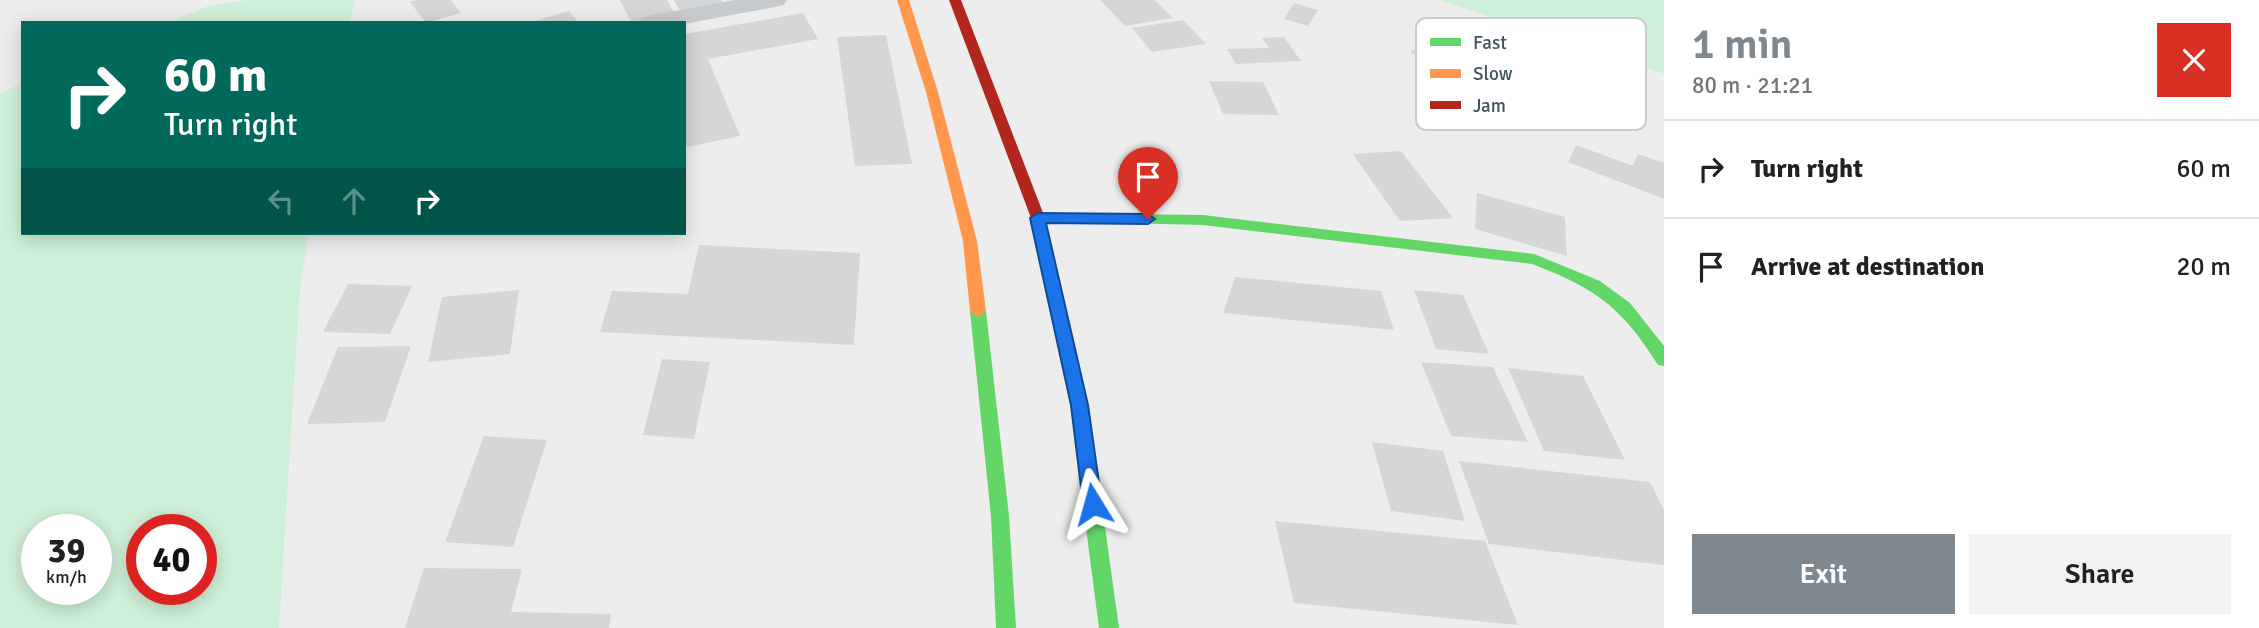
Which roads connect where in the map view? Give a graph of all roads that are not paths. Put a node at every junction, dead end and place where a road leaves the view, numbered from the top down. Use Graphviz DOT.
graph roads {
  1 [pos="775,0"];
  2 [pos="903,0"];
  3 [pos="955,0"];
  4 [pos="662,21"];
  5 [pos="1038,218"];
  6 [pos="1664,360"];
  7 [pos="1006,628"];
  8 [pos="1110,628"];
  1 -- 4 [label="street"];
  2 -- 7 [label="street"];
  3 -- 5 [label="street"];
  5 -- 6 [label="street"];
  5 -- 8 [label="street"];
}
